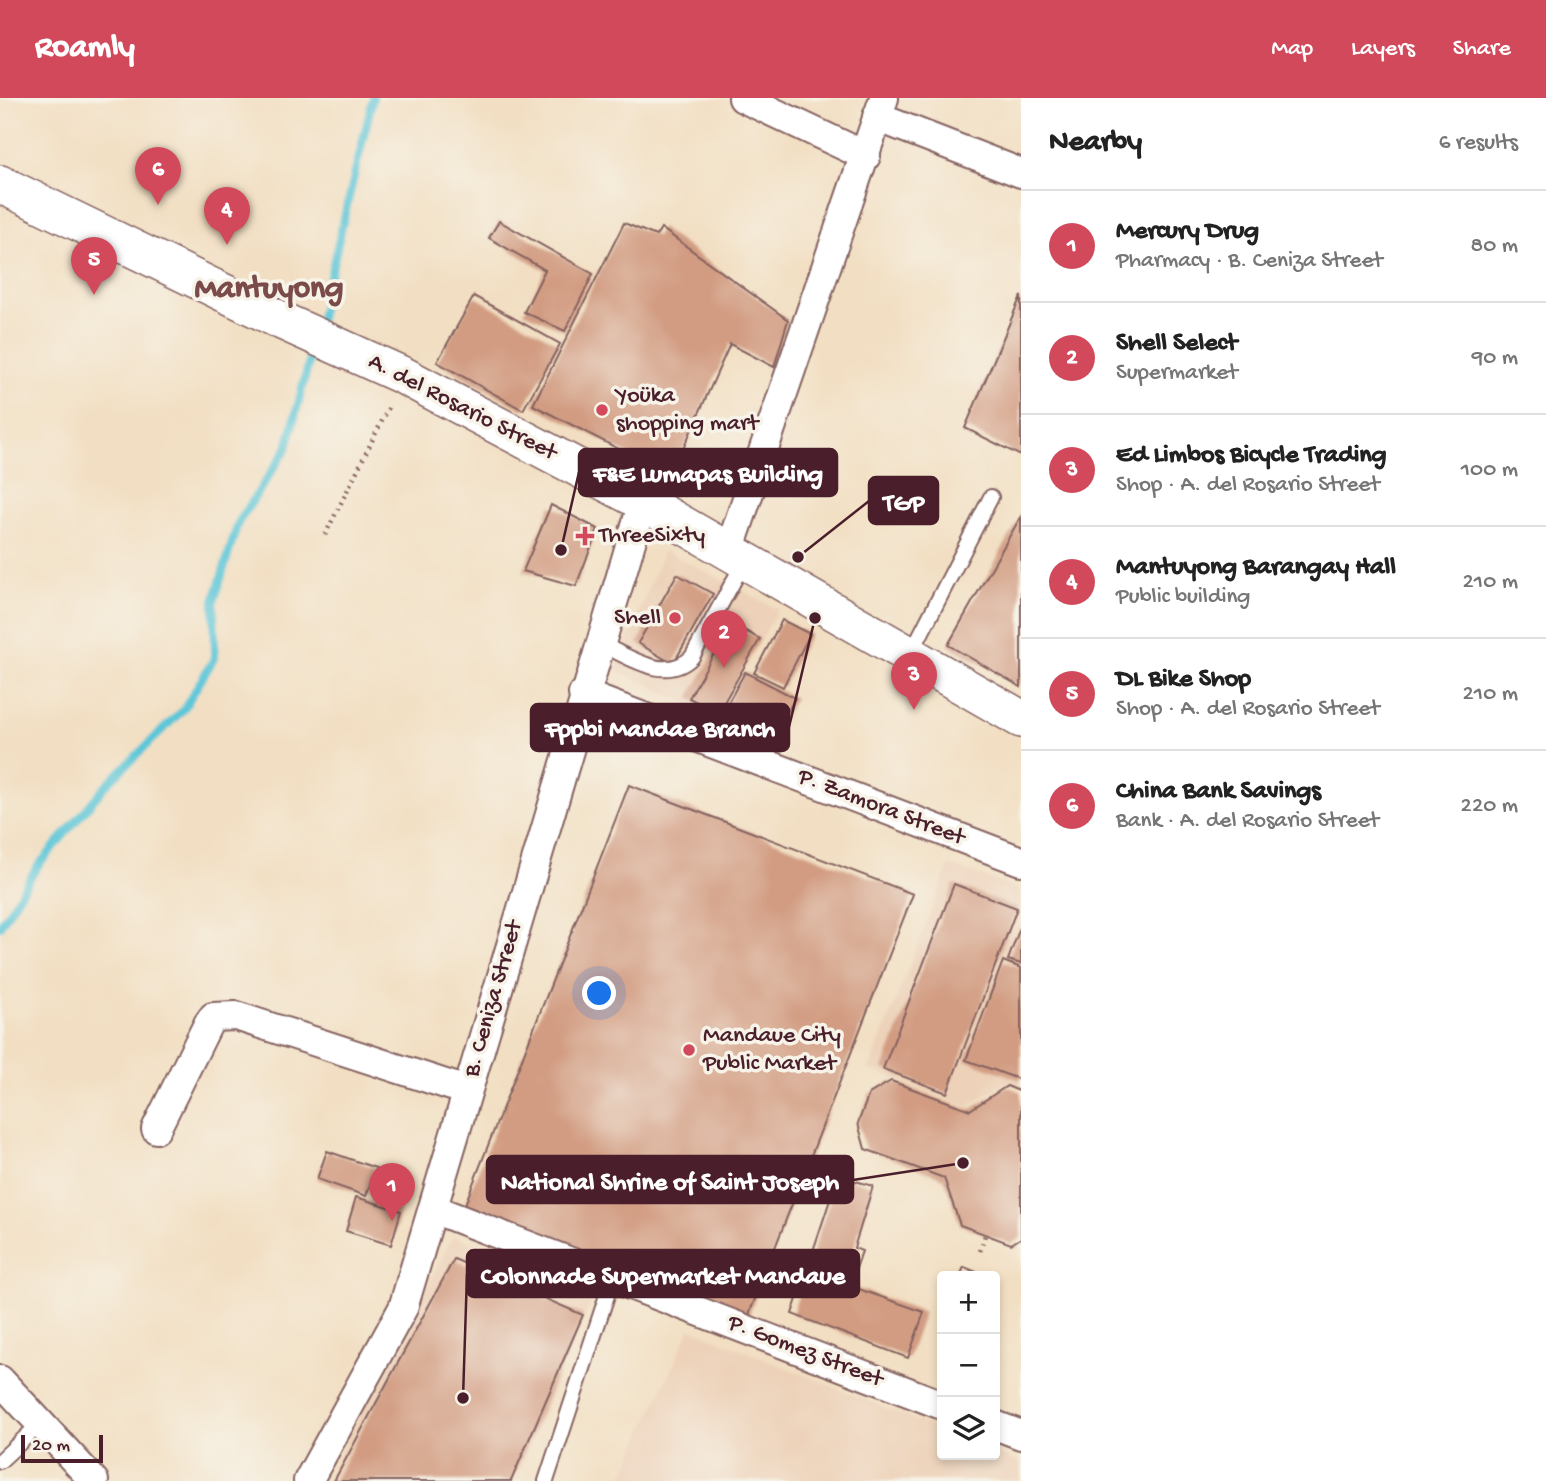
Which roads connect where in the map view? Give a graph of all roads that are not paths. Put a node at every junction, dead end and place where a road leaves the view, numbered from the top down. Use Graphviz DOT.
graph roads {
  1 [pos="743,98"];
  2 [pos="881,107"];
  3 [pos="866,156"];
  4 [pos="1021,173"];
  5 [pos="0,184"];
  6 [pos="991,497"];
  7 [pos="643,502"];
  8 [pos="737,555"];
  9 [pos="599,643"];
  10 [pos="910,656"];
  11 [pos="583,694"];
  12 [pos="1021,719"];
  13 [pos="1021,861"];
  14 [pos="467,1091"];
  15 [pos="156,1129"];
  16 [pos="433,1209"];
  17 [pos="613,1277"];
  18 [pos="0,1380"];
  19 [pos="937,1403"];
  20 [pos="41,1423"];
  21 [pos="1000,1427"];
  22 [pos="1021,1435"];
  23 [pos="0,1461"];
  24 [pos="88,1479"];
  25 [pos="309,1481"];
  26 [pos="546,1481"];
  1 -- 3 [label="street"];
  2 -- 3 [label="street"];
  2 -- 4 [label="street"];
  3 -- 8 [label="street"];
  5 -- 7 [label="street, A. del Rosario Street"];
  6 -- 10 [label="lane"];
  7 -- 8 [label="street, A. del Rosario Street"];
  7 -- 9 [label="street, B. Ceniza Street"];
  8 -- 9 [label="lane"];
  8 -- 10 [label="street, A. del Rosario Street"];
  9 -- 11 [label="street, B. Ceniza Street"];
  10 -- 12 [label="street, A. del Rosario Street"];
  11 -- 13 [label="street, P. Zamora Street"];
  11 -- 14 [label="street, B. Ceniza Street"];
  14 -- 15 [label="street"];
  14 -- 16 [label="street, B. Ceniza Street"];
  16 -- 17 [label="street, P. Gomez Street"];
  16 -- 25 [label="street, B. Ceniza Street"];
  17 -- 19 [label="street, P. Gomez Street"];
  17 -- 26 [label="lane"];
  18 -- 20 [label="street"];
  20 -- 23 [label="lane"];
  20 -- 24 [label="street"];
  21 -- 22 [label="street"];
}
